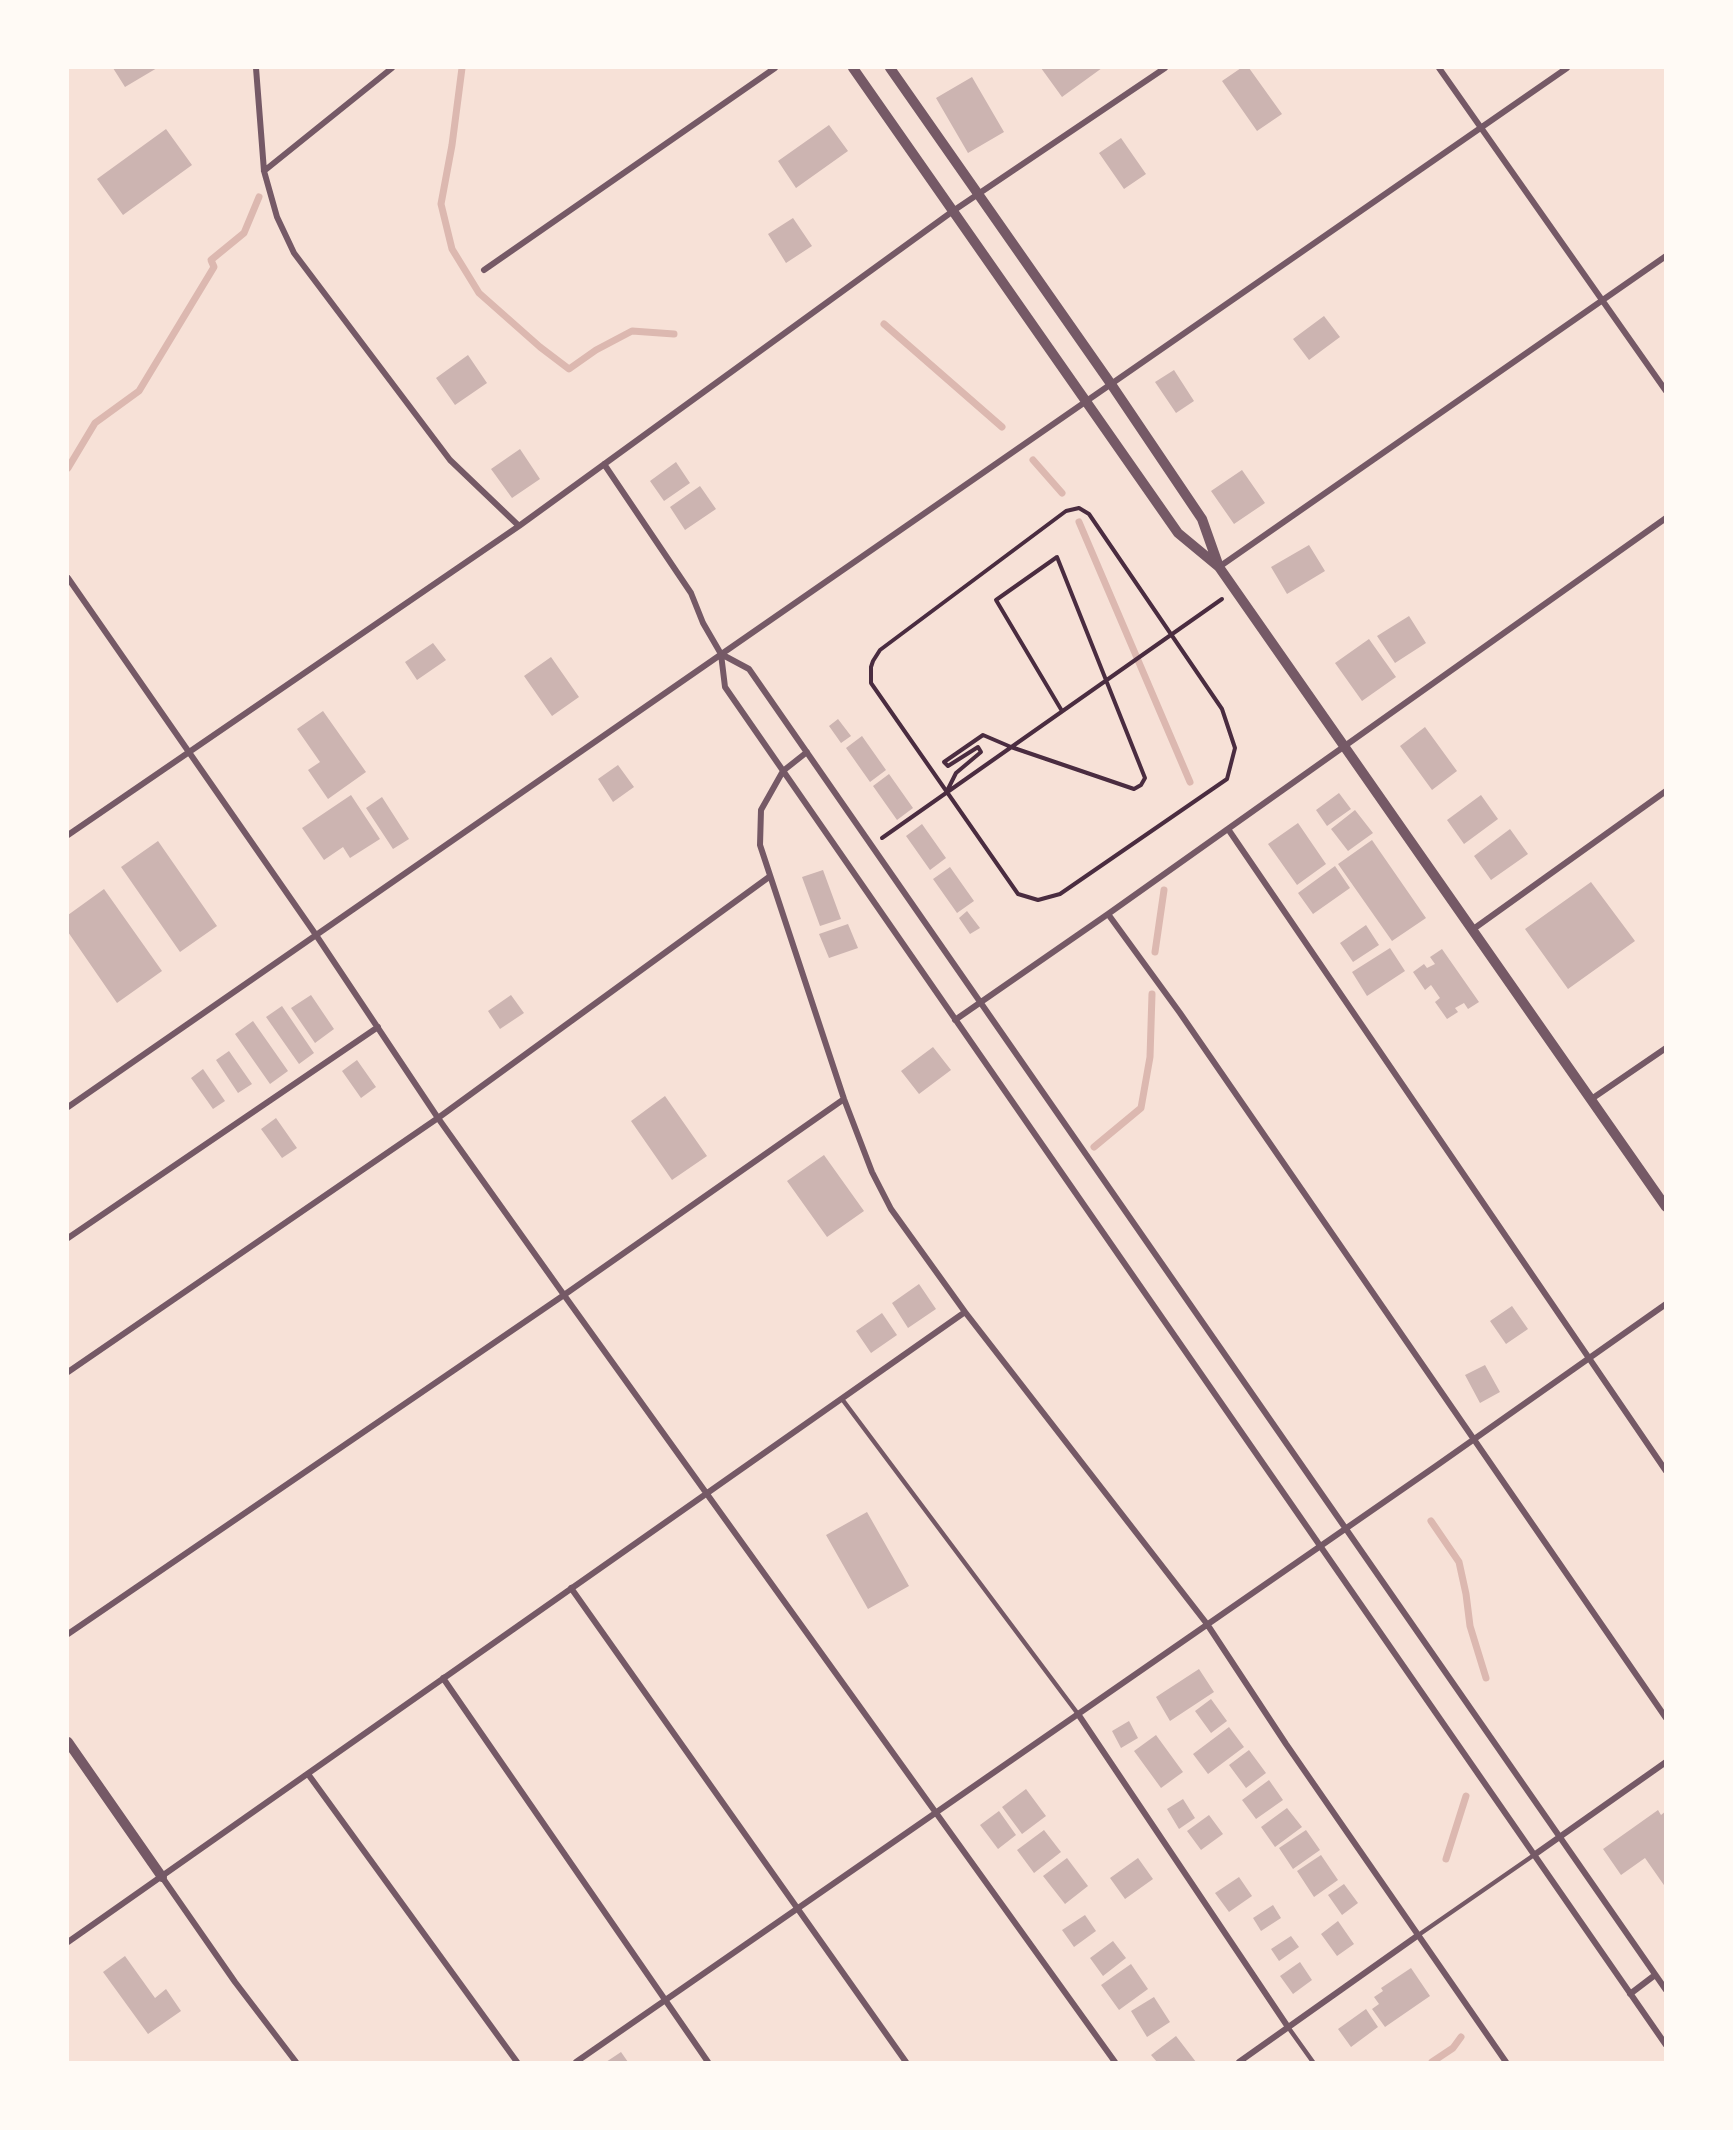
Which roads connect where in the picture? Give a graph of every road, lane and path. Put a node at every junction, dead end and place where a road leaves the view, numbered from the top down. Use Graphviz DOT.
graph roads {
  1 [pos="256,68"];
  2 [pos="392,68"];
  3 [pos="775,68"];
  4 [pos="853,68"];
  5 [pos="890,68"];
  6 [pos="1165,68"];
  7 [pos="1439,68"];
  8 [pos="1567,68"];
  9 [pos="1481,127"];
  10 [pos="264,171"];
  11 [pos="978,194"];
  12 [pos="953,211"];
  13 [pos="1665,256"];
  14 [pos="484,270"];
  15 [pos="1602,300"];
  16 [pos="1111,384"];
  17 [pos="1665,392"];
  18 [pos="1086,401"];
  19 [pos="604,464"];
  20 [pos="1665,518"];
  21 [pos="519,526"];
  22 [pos="1219,567"];
  23 [pos="68,578"];
  24 [pos="1235,590"];
  25 [pos="1172,634"];
  26 [pos="721,654"];
  27 [pos="1106,680"];
  28 [pos="1062,711"];
  29 [pos="1344,746"];
  30 [pos="1011,747"];
  31 [pos="189,752"];
  32 [pos="807,752"];
  33 [pos="783,771"];
  34 [pos="1665,791"];
  35 [pos="947,792"];
  36 [pos="1228,829"];
  37 [pos="68,835"];
  38 [pos="871,845"];
  39 [pos="769,877"];
  40 [pos="1108,914"];
  41 [pos="1472,930"];
  42 [pos="316,935"];
  43 [pos="980,1002"];
  44 [pos="955,1020"];
  45 [pos="378,1027"];
  46 [pos="1665,1048"];
  47 [pos="844,1099"];
  48 [pos="1590,1100"];
  49 [pos="68,1107"];
  50 [pos="438,1118"];
  51 [pos="1665,1207"];
  52 [pos="68,1238"];
  53 [pos="564,1295"];
  54 [pos="1665,1304"];
  55 [pos="965,1312"];
  56 [pos="1589,1359"];
  57 [pos="68,1372"];
  58 [pos="842,1399"];
  59 [pos="1473,1440"];
  60 [pos="1665,1471"];
  61 [pos="706,1494"];
  62 [pos="1345,1529"];
  63 [pos="1320,1546"];
  64 [pos="571,1588"];
  65 [pos="1207,1624"];
  66 [pos="68,1634"];
  67 [pos="443,1678"];
  68 [pos="1078,1714"];
  69 [pos="1665,1719"];
  70 [pos="68,1742"];
  71 [pos="1665,1762"];
  72 [pos="308,1774"];
  73 [pos="936,1813"];
  74 [pos="1558,1837"];
  75 [pos="1534,1855"];
  76 [pos="162,1877"];
  77 [pos="797,1909"];
  78 [pos="1418,1936"];
  79 [pos="68,1942"];
  80 [pos="1655,1975"];
  81 [pos="1665,1990"];
  82 [pos="1630,1994"];
  83 [pos="665,2001"];
  84 [pos="1288,2027"];
  85 [pos="1665,2045"];
  86 [pos="296,2062"];
  87 [pos="517,2062"];
  88 [pos="576,2062"];
  89 [pos="708,2062"];
  90 [pos="906,2062"];
  91 [pos="1115,2062"];
  92 [pos="1239,2062"];
  93 [pos="1313,2062"];
  94 [pos="1506,2062"];
  1 -- 10 [label="street"];
  2 -- 10 [label="street"];
  3 -- 14 [label="street"];
  4 -- 12 [label="street"];
  5 -- 11 [label="street"];
  6 -- 11 [label="street"];
  7 -- 9 [label="street"];
  8 -- 9 [label="street"];
  9 -- 15 [label="street"];
  9 -- 16 [label="street"];
  10 -- 21 [label="street"];
  11 -- 12 [label="street"];
  11 -- 16 [label="street"];
  12 -- 18 [label="street"];
  12 -- 19 [label="street"];
  13 -- 15 [label="street"];
  15 -- 17 [label="street"];
  15 -- 22 [label="street"];
  16 -- 18 [label="street"];
  16 -- 22 [label="street"];
  18 -- 22 [label="street"];
  18 -- 26 [label="street"];
  19 -- 21 [label="street"];
  19 -- 26 [label="street"];
  20 -- 29 [label="street"];
  21 -- 31 [label="street"];
  22 -- 24 [label="street"];
  23 -- 31 [label="street"];
  24 -- 25 [label="path"];
  24 -- 29 [label="street"];
  25 -- 27 [label="path"];
  25 -- 35 [label="path"];
  25 -- 35 [label="path"];
  26 -- 32 [label="street"];
  26 -- 33 [label="street"];
  26 -- 42 [label="street"];
  27 -- 28 [label="path"];
  27 -- 28 [label="path"];
  27 -- 30 [label="path"];
  28 -- 30 [label="path"];
  29 -- 36 [label="street"];
  29 -- 41 [label="street"];
  30 -- 35 [label="path"];
  30 -- 35 [label="path"];
  31 -- 37 [label="street"];
  31 -- 42 [label="street"];
  32 -- 33 [label="street"];
  32 -- 38 [label="street"];
  33 -- 39 [label="street"];
  33 -- 44 [label="street"];
  34 -- 41 [label="street"];
  35 -- 38 [label="path"];
  36 -- 40 [label="street"];
  36 -- 56 [label="street"];
  38 -- 43 [label="street"];
  39 -- 47 [label="street"];
  39 -- 50 [label="street"];
  40 -- 43 [label="street"];
  40 -- 59 [label="street"];
  41 -- 48 [label="street"];
  42 -- 45 [label="street"];
  42 -- 49 [label="street"];
  43 -- 44 [label="street"];
  43 -- 62 [label="street"];
  44 -- 63 [label="street"];
  45 -- 50 [label="street"];
  45 -- 52 [label="street"];
  46 -- 48 [label="street"];
  47 -- 53 [label="street"];
  47 -- 55 [label="street"];
  48 -- 51 [label="street"];
  50 -- 53 [label="street"];
  50 -- 57 [label="street"];
  53 -- 61 [label="street"];
  53 -- 66 [label="street"];
  54 -- 56 [label="street"];
  55 -- 58 [label="street"];
  55 -- 65 [label="street"];
  56 -- 59 [label="street"];
  56 -- 60 [label="street"];
  58 -- 61 [label="street"];
  58 -- 68 [label="lane"];
  59 -- 62 [label="street"];
  59 -- 69 [label="street"];
  61 -- 64 [label="street"];
  61 -- 73 [label="street"];
  62 -- 63 [label="street"];
  62 -- 74 [label="street"];
  63 -- 65 [label="street"];
  63 -- 75 [label="street"];
  64 -- 67 [label="street"];
  64 -- 77 [label="street"];
  65 -- 68 [label="street"];
  65 -- 78 [label="street"];
  67 -- 72 [label="street"];
  67 -- 83 [label="street"];
  68 -- 73 [label="street"];
  68 -- 84 [label="street"];
  70 -- 76 [label="street"];
  71 -- 74 [label="street"];
  72 -- 76 [label="street"];
  72 -- 87 [label="street"];
  73 -- 77 [label="street"];
  73 -- 91 [label="street"];
  74 -- 75 [label="street"];
  74 -- 80 [label="street"];
  75 -- 78 [label="lane"];
  75 -- 82 [label="street"];
  76 -- 79 [label="street"];
  76 -- 86 [label="street"];
  77 -- 83 [label="street"];
  77 -- 90 [label="street"];
  78 -- 84 [label="street"];
  78 -- 94 [label="street"];
  80 -- 81 [label="street"];
  80 -- 82 [label="street"];
  82 -- 85 [label="street"];
  83 -- 88 [label="street"];
  83 -- 89 [label="street"];
  84 -- 92 [label="street"];
  84 -- 93 [label="lane"];
}
